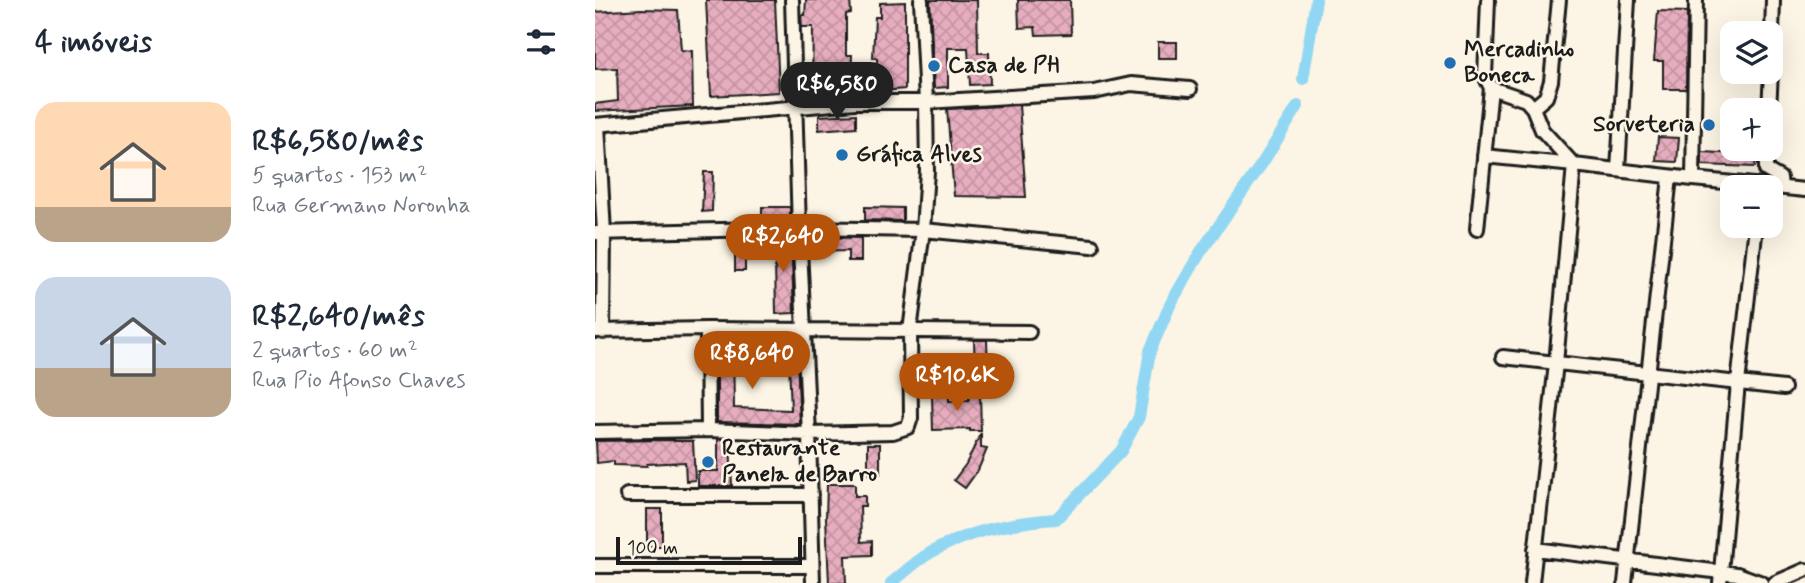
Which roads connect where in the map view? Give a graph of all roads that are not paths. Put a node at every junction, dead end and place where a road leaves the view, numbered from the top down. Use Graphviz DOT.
graph roads {
  1 [pos="792,0"];
  2 [pos="921,0"];
  3 [pos="1488,0"];
  4 [pos="1559,0"];
  5 [pos="1628,0"];
  6 [pos="1696,0"];
  7 [pos="1773,0"];
  8 [pos="1772,21"];
  9 [pos="1490,88"];
  10 [pos="1190,89"];
  11 [pos="926,102"];
  12 [pos="795,107"];
  13 [pos="1533,108"];
  14 [pos="596,125"];
  15 [pos="1484,156"];
  16 [pos="1766,161"];
  17 [pos="1574,165"];
  18 [pos="1618,170"];
  19 [pos="1775,175"];
  20 [pos="1669,177"];
  21 [pos="1693,179"];
  22 [pos="1720,182"];
  23 [pos="1783,187"];
  24 [pos="1805,190"];
  25 [pos="799,228"];
  26 [pos="1477,229"];
  27 [pos="923,230"];
  28 [pos="599,233"];
  29 [pos="1755,238"];
  30 [pos="1091,246"];
  31 [pos="707,329"];
  32 [pos="805,330"];
  33 [pos="910,331"];
  34 [pos="599,332"];
  35 [pos="1029,332"];
  36 [pos="1503,357"];
  37 [pos="1556,363"];
  38 [pos="1647,373"];
  39 [pos="1738,383"];
  40 [pos="1784,388"];
  41 [pos="708,430"];
  42 [pos="595,432"];
  43 [pos="809,434"];
  44 [pos="627,495"];
  45 [pos="811,495"];
  46 [pos="1535,549"];
  47 [pos="1627,562"];
  48 [pos="595,566"];
  49 [pos="812,566"];
  50 [pos="1805,570"];
  51 [pos="1721,578"];
  52 [pos="1791,580"];
  53 [pos="813,583"];
  54 [pos="1532,583"];
  55 [pos="1625,583"];
  56 [pos="1762,583"];
  57 [pos="1775,583"];
  1 -- 12 [label="street"];
  2 -- 11 [label="street"];
  3 -- 9 [label="street"];
  4 -- 13 [label="street"];
  5 -- 18 [label="street"];
  6 -- 21 [label="street"];
  7 -- 8 [label="street"];
  9 -- 13 [label="street"];
  9 -- 15 [label="street"];
  10 -- 11 [label="street"];
  11 -- 12 [label="street"];
  11 -- 27 [label="street"];
  12 -- 14 [label="street"];
  12 -- 25 [label="street"];
  13 -- 17 [label="street"];
  14 -- 28 [label="street"];
  15 -- 17 [label="street"];
  15 -- 26 [label="street"];
  16 -- 19 [label="street"];
  17 -- 18 [label="street"];
  17 -- 37 [label="street"];
  18 -- 20 [label="street"];
  20 -- 21 [label="street"];
  20 -- 38 [label="street"];
  21 -- 22 [label="street"];
  23 -- 24 [label="street"];
  25 -- 27 [label="street"];
  25 -- 28 [label="street"];
  25 -- 32 [label="street"];
  27 -- 30 [label="street"];
  27 -- 33 [label="street"];
  28 -- 34 [label="street"];
  29 -- 39 [label="street"];
  31 -- 32 [label="street"];
  31 -- 34 [label="street"];
  31 -- 41 [label="street"];
  32 -- 33 [label="street"];
  32 -- 43 [label="street"];
  33 -- 35 [label="street"];
  33 -- 43 [label="street"];
  36 -- 37 [label="street"];
  37 -- 38 [label="street"];
  37 -- 46 [label="street"];
  38 -- 39 [label="street"];
  38 -- 47 [label="street"];
  39 -- 40 [label="street"];
  39 -- 51 [label="street"];
  41 -- 42 [label="street"];
  41 -- 43 [label="street"];
  43 -- 45 [label="street"];
  44 -- 45 [label="street"];
  45 -- 49 [label="street"];
  46 -- 47 [label="street"];
  46 -- 54 [label="street"];
  47 -- 51 [label="street"];
  47 -- 55 [label="street"];
  48 -- 49 [label="street"];
  49 -- 53 [label="street"];
  50 -- 52 [label="street"];
  51 -- 56 [label="street"];
  52 -- 57 [label="street"];
}
